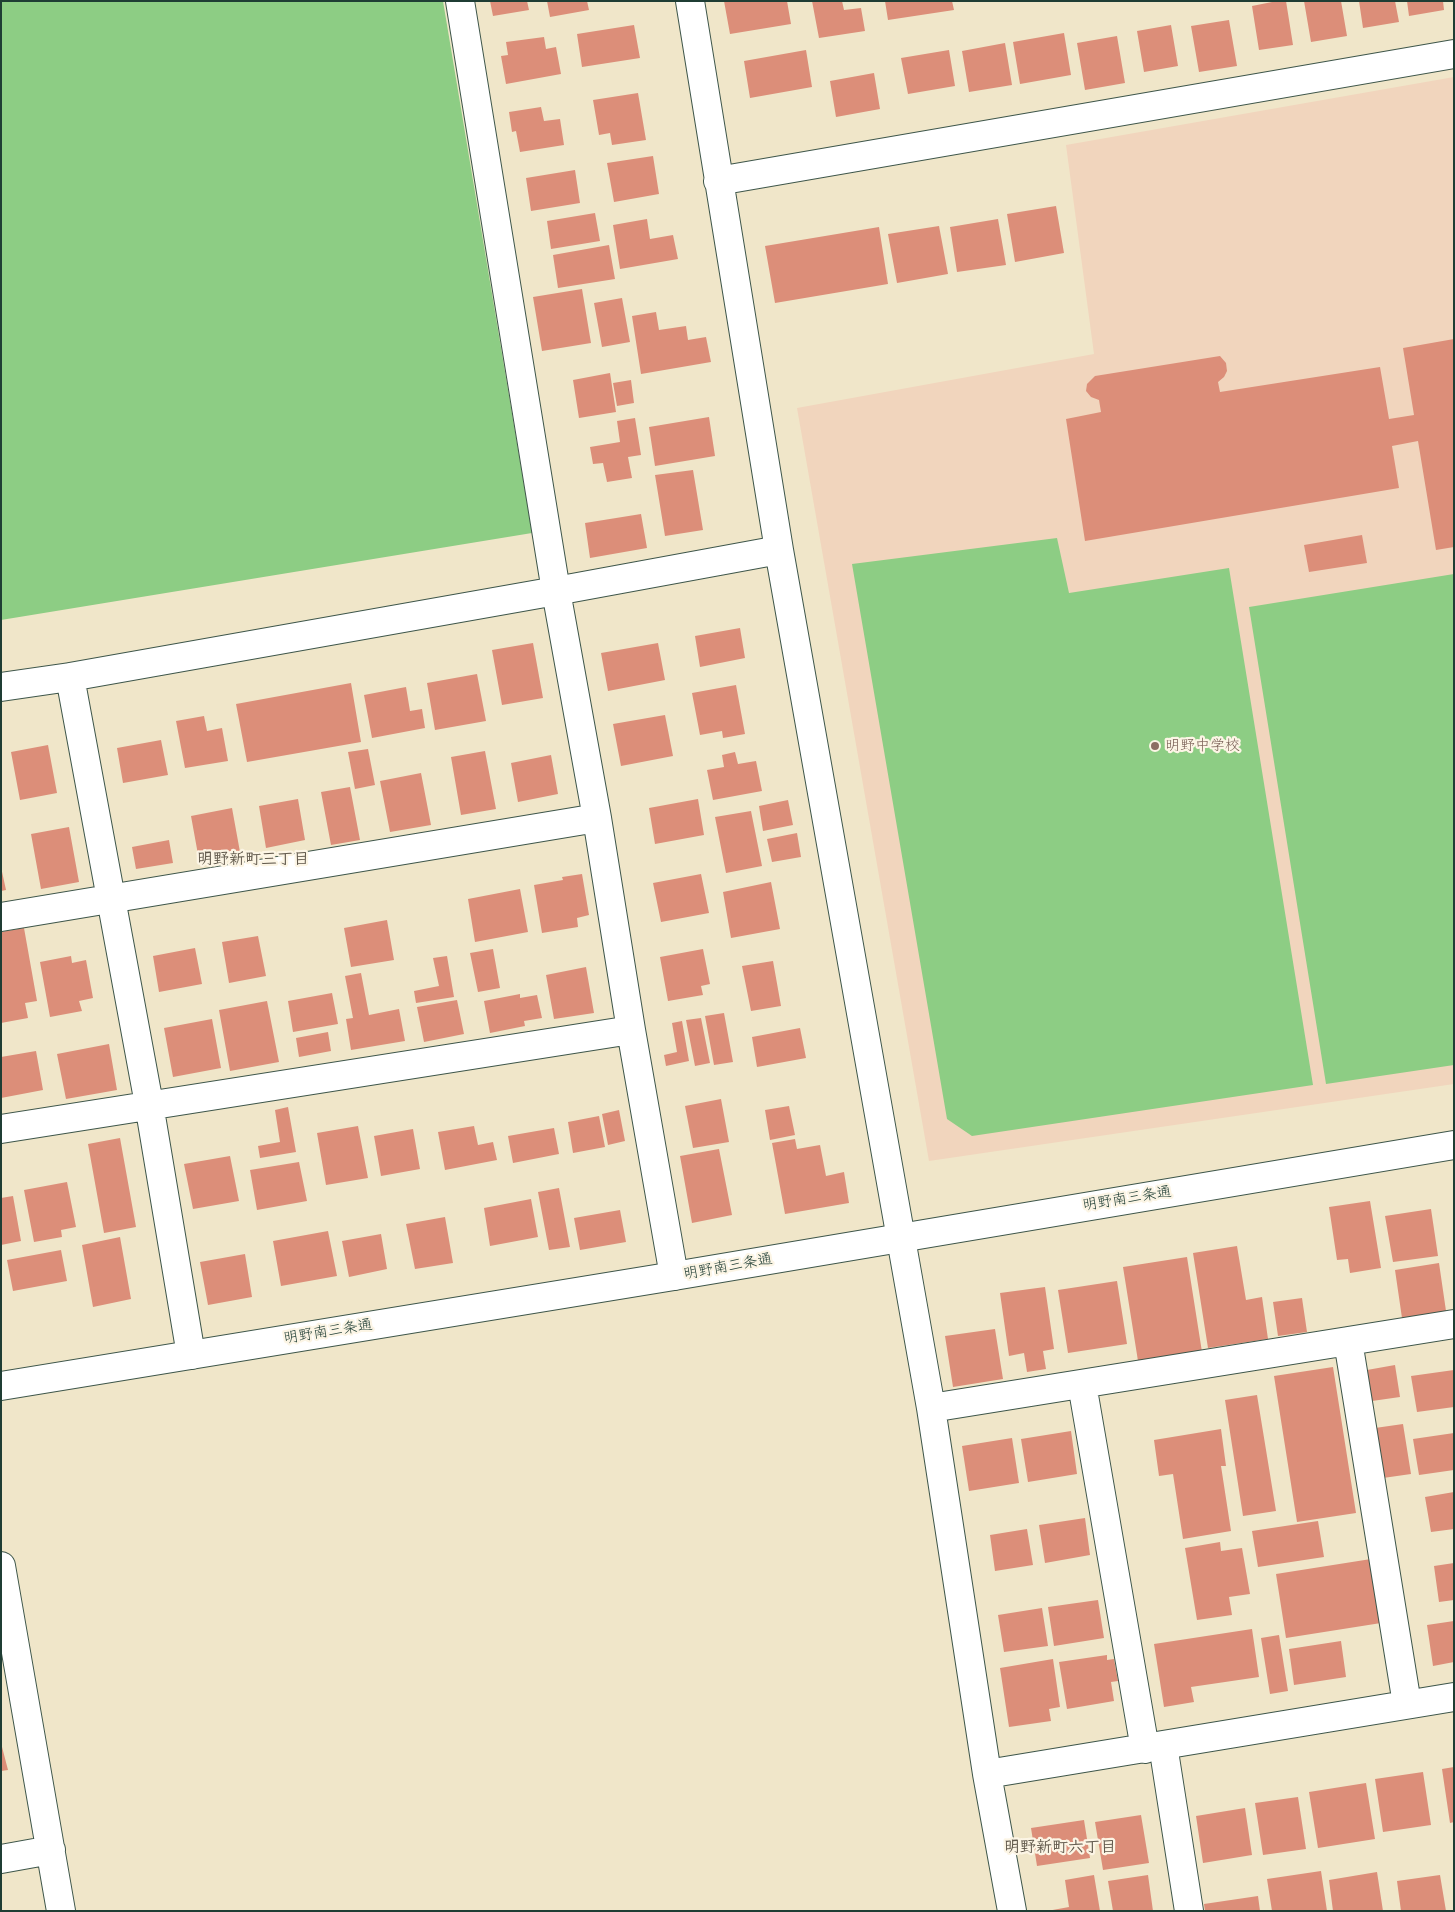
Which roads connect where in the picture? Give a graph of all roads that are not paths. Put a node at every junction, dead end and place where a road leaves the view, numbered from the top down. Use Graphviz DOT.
graph roads {
  1 [pos="460,1"];
  2 [pos="690,1"];
  3 [pos="1454,54"];
  4 [pos="718,181"];
  5 [pos="779,550"];
  6 [pos="556,591"];
  7 [pos="70,677"];
  8 [pos="1,687"];
  9 [pos="597,818"];
  10 [pos="112,898"];
  11 [pos="1,917"];
  12 [pos="631,1030"];
  13 [pos="149,1104"];
  14 [pos="1,1129"];
  15 [pos="1454,1145"];
  16 [pos="900,1237"];
  17 [pos="674,1276"];
  18 [pos="1454,1324"];
  19 [pos="1348,1341"];
  20 [pos="191,1355"];
  21 [pos="1082,1384"];
  22 [pos="1,1386"];
  23 [pos="931,1408"];
  24 [pos="1,1566"];
  25 [pos="9,1654"];
  26 [pos="1454,1697"];
  27 [pos="1407,1704"];
  28 [pos="1154,1747"];
  29 [pos="988,1774"];
  30 [pos="51,1850"];
  31 [pos="1,1859"];
  32 [pos="61,1911"];
  33 [pos="1012,1911"];
  34 [pos="1189,1911"];
  1 -- 6 [label="street"];
  2 -- 4 [label="street"];
  3 -- 4 [label="street"];
  4 -- 5 [label="street"];
  5 -- 6 [label="street"];
  5 -- 16 [label="street"];
  6 -- 7 [label="street"];
  6 -- 9 [label="street"];
  7 -- 8 [label="street"];
  7 -- 10 [label="street"];
  9 -- 10 [label="street"];
  9 -- 12 [label="street"];
  10 -- 11 [label="street"];
  10 -- 13 [label="street"];
  12 -- 13 [label="street"];
  12 -- 17 [label="street"];
  13 -- 14 [label="street"];
  13 -- 20 [label="street"];
  15 -- 16 [label="street, 明野南三条通"];
  16 -- 17 [label="street, 明野南三条通"];
  16 -- 23 [label="street"];
  17 -- 20 [label="street, 明野南三条通"];
  18 -- 19 [label="street"];
  19 -- 21 [label="street"];
  19 -- 27 [label="street"];
  20 -- 22 [label="street, 明野南三条通"];
  21 -- 23 [label="street"];
  21 -- 28 [label="street"];
  23 -- 29 [label="street"];
  24 -- 25 [label="street"];
  25 -- 30 [label="street"];
  26 -- 27 [label="street"];
  27 -- 28 [label="street"];
  28 -- 29 [label="street"];
  28 -- 34 [label="street"];
  29 -- 33 [label="street"];
  30 -- 31 [label="street"];
  30 -- 32 [label="street"];
}
